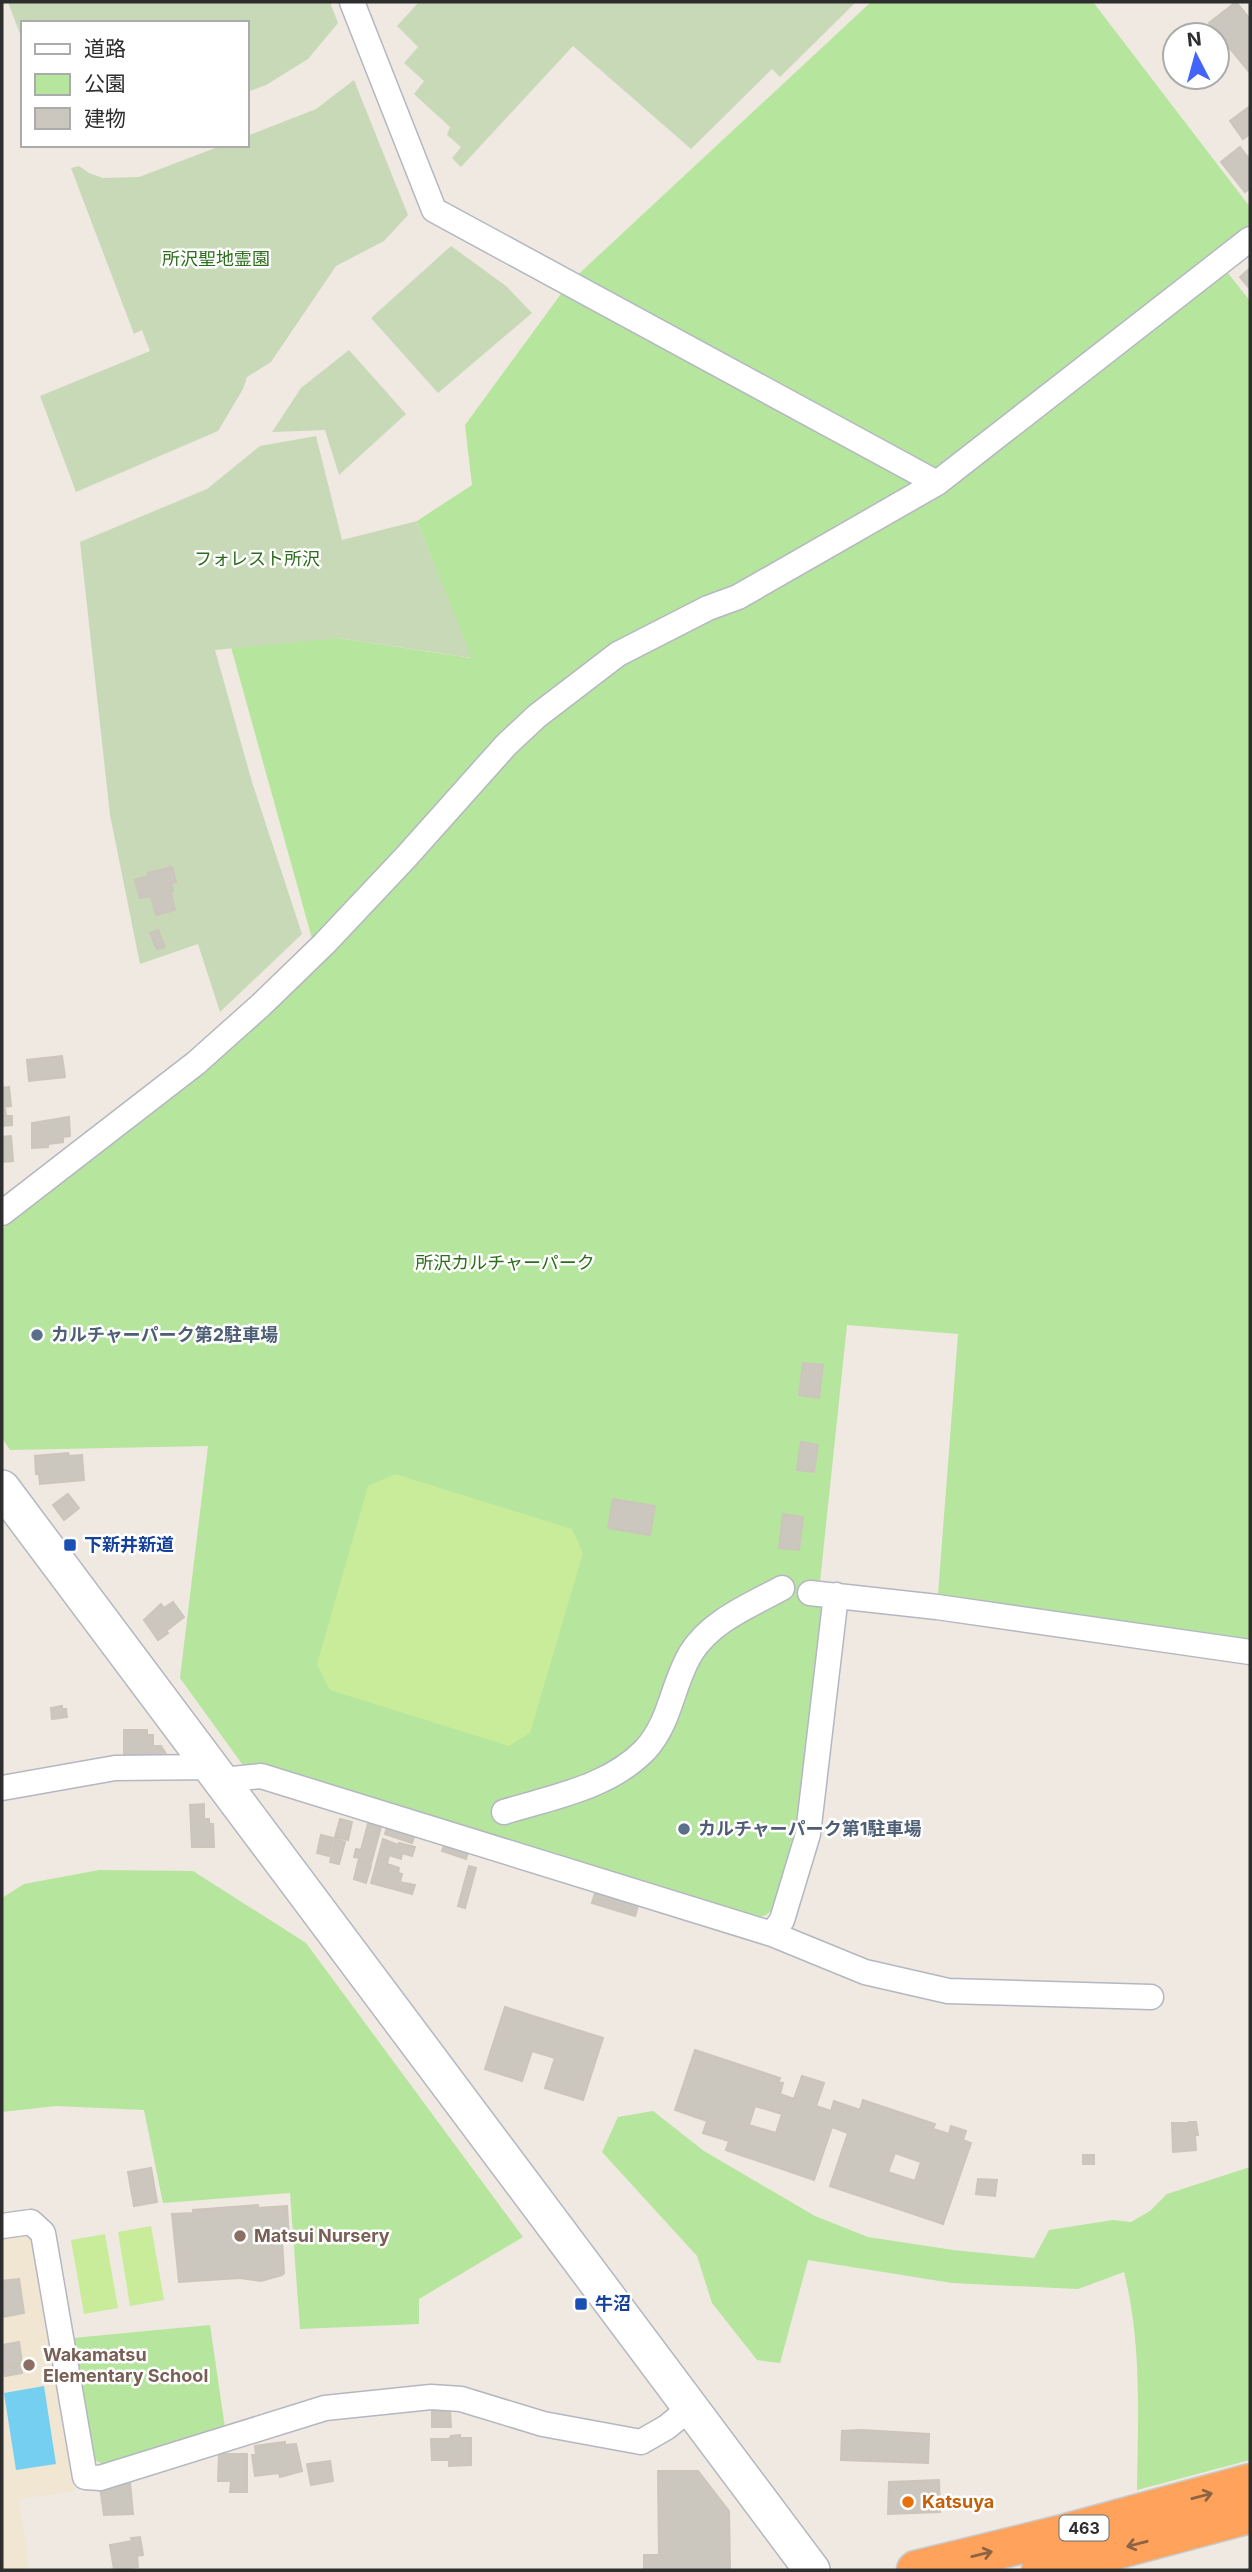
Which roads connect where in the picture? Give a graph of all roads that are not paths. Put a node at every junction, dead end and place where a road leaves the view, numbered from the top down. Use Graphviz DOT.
graph roads {
  1 [pos="361,7"];
  2 [pos="1250,239"];
  3 [pos="937,483"];
  4 [pos="2,1213"];
  5 [pos="2,1488"];
  6 [pos="782,1588"];
  7 [pos="810,1593"];
  8 [pos="836,1595"];
  9 [pos="1250,1652"];
  10 [pos="216,1773"];
  11 [pos="2,1788"];
  12 [pos="504,1812"];
  13 [pos="772,1934"];
  14 [pos="1151,1997"];
  15 [pos="2,2226"];
  16 [pos="690,2408"];
  17 [pos="1250,2483"];
  18 [pos="1250,2514"];
  19 [pos="812,2570"];
  20 [pos="916,2570"];
  21 [pos="1041,2570"];
  1 -- 3 [label="street"];
  2 -- 3 [label="street"];
  3 -- 4 [label="street"];
  5 -- 10 [label="street"];
  6 -- 12 [label="street"];
  7 -- 8 [label="street"];
  8 -- 9 [label="street"];
  8 -- 13 [label="street"];
  10 -- 11 [label="street"];
  10 -- 13 [label="street"];
  10 -- 16 [label="street"];
  13 -- 14 [label="street"];
  15 -- 16 [label="street"];
  16 -- 19 [label="street"];
  20 -- 17 [label="highway, 463, one-way"];
  18 -- 21 [label="highway, 463, one-way"];
}
